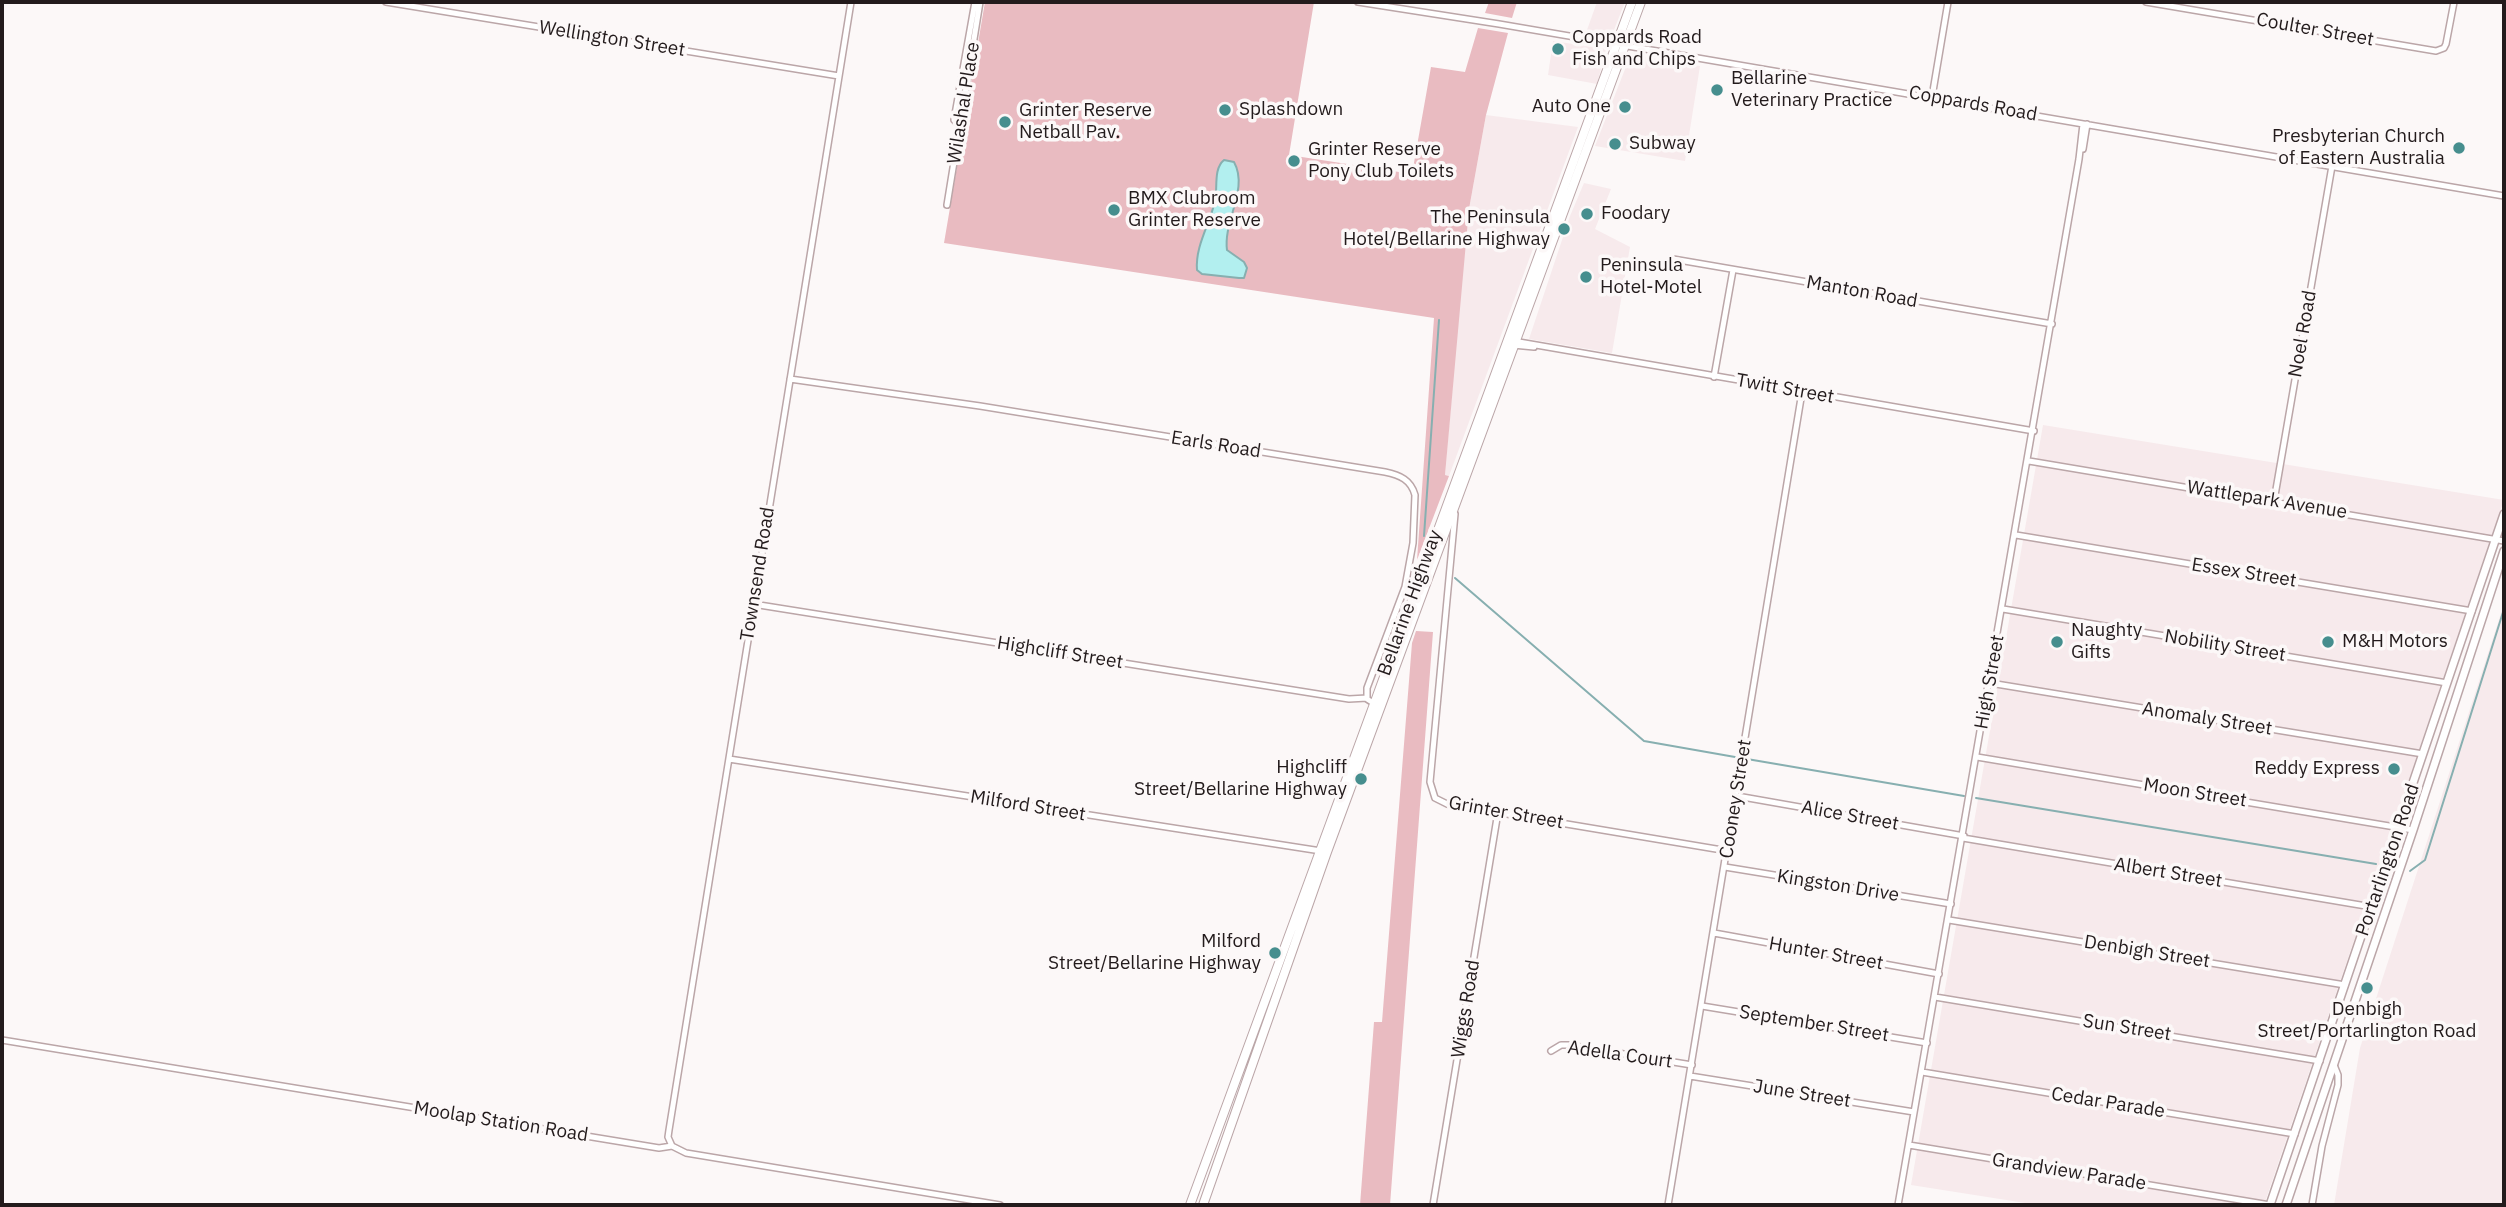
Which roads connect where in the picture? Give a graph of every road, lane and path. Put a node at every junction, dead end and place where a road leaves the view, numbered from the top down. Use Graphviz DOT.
graph roads {
  1 [pos="386,2"];
  2 [pos="851,2"];
  3 [pos="975,2"];
  4 [pos="981,2"];
  5 [pos="1358,2"];
  6 [pos="1406,2"];
  7 [pos="1632,2"];
  8 [pos="1641,2"];
  9 [pos="1948,2"];
  10 [pos="2146,2"];
  11 [pos="2454,2"];
  12 [pos="1405,9"];
  13 [pos="1621,44"];
  14 [pos="839,76"];
  15 [pos="1932,97"];
  16 [pos="2085,124"];
  17 [pos="960,126"];
  18 [pos="2332,166"];
  19 [pos="2504,195"];
  20 [pos="947,205"];
  21 [pos="1673,259"];
  22 [pos="1733,270"];
  23 [pos="2052,324"];
  24 [pos="1513,343"];
  25 [pos="1714,377"];
  26 [pos="790,379"];
  27 [pos="1802,392"];
  28 [pos="2034,432"];
  29 [pos="2029,461"];
  30 [pos="2274,501"];
  31 [pos="1455,507"];
  32 [pos="2504,514"];
  33 [pos="1439,527"];
  34 [pos="2016,535"];
  35 [pos="2500,540"];
  36 [pos="1442,545"];
  37 [pos="2504,551"];
  38 [pos="1450,565"];
  39 [pos="753,604"];
  40 [pos="2003,609"];
  41 [pos="2472,611"];
  42 [pos="1990,683"];
  43 [pos="2447,683"];
  44 [pos="1374,703"];
  45 [pos="2423,754"];
  46 [pos="1977,757"];
  47 [pos="729,758"];
  48 [pos="1737,796"];
  49 [pos="1498,812"];
  50 [pos="2399,827"];
  51 [pos="2413,830"];
  52 [pos="1963,837"];
  53 [pos="1323,851"];
  54 [pos="1728,851"];
  55 [pos="1725,867"];
  56 [pos="1951,904"];
  57 [pos="2372,907"];
  58 [pos="1949,920"];
  59 [pos="1714,933"];
  60 [pos="1939,974"];
  61 [pos="2345,985"];
  62 [pos="1935,997"];
  63 [pos="1702,1006"];
  64 [pos="2,1040"];
  65 [pos="1927,1043"];
  66 [pos="1551,1051"];
  67 [pos="2320,1061"];
  68 [pos="1692,1065"];
  69 [pos="2334,1065"];
  70 [pos="1922,1072"];
  71 [pos="1690,1076"];
  72 [pos="1914,1112"];
  73 [pos="2295,1134"];
  74 [pos="1909,1145"];
  75 [pos="672,1146"];
  76 [pos="1000,1205"];
  77 [pos="1190,1205"];
  78 [pos="1203,1205"];
  79 [pos="1433,1205"];
  80 [pos="1668,1205"];
  81 [pos="1898,1205"];
  82 [pos="2270,1205"];
  83 [pos="2286,1205"];
  84 [pos="2312,1205"];
  1 -- 14 [label="street, Wellington Street"];
  2 -- 14 [label="street, Townsend Road"];
  3 -- 17 [label="street"];
  4 -- 17 [label="street, Wilashal Place"];
  5 -- 12 [label="street, Coppards Road"];
  6 -- 12 [label="street"];
  7 -- 13 [label="highway, Bellarine Highway"];
  8 -- 13 [label="highway, Bellarine Highway"];
  9 -- 15 [label="street"];
  10 -- 11 [label="street, Coulter Street"];
  12 -- 13 [label="street, Coppards Road"];
  13 -- 15 [label="street, Coppards Road"];
  13 -- 24 [label="highway, Bellarine Highway"];
  14 -- 26 [label="street, Townsend Road"];
  15 -- 16 [label="street, Coppards Road"];
  16 -- 18 [label="street, Coppards Road"];
  16 -- 23 [label="street, High Street"];
  17 -- 20 [label="street, Wilashal Place"];
  18 -- 19 [label="street, Coppards Road"];
  18 -- 30 [label="street, Noel Road"];
  21 -- 22 [label="street, Manton Road"];
  22 -- 23 [label="street, Manton Road"];
  22 -- 25 [label="street"];
  23 -- 28 [label="street, High Street"];
  24 -- 25 [label="street, Twitt Street"];
  24 -- 31 [label="highway, Bellarine Highway"];
  24 -- 33 [label="highway, Bellarine Highway"];
  25 -- 27 [label="street, Twitt Street"];
  26 -- 39 [label="street, Townsend Road"];
  26 -- 44 [label="street, Earls Road"];
  27 -- 28 [label="street, Twitt Street"];
  27 -- 48 [label="street, Cooney Street"];
  28 -- 29 [label="street, High Street"];
  29 -- 30 [label="street, Wattlepark Avenue"];
  29 -- 34 [label="street, High Street"];
  30 -- 35 [label="street, Wattlepark Avenue"];
  31 -- 36 [label="highway, Bellarine Highway"];
  31 -- 38 [label="street, Grinter Street"];
  32 -- 35 [label="main road, Portarlington Road"];
  33 -- 36 [label="highway"];
  33 -- 44 [label="highway, Bellarine Highway"];
  34 -- 40 [label="street, High Street"];
  34 -- 41 [label="street, Essex Street"];
  35 -- 41 [label="main road, Portarlington Road"];
  36 -- 38 [label="street, Grinter Street"];
  36 -- 44 [label="highway, Bellarine Highway"];
  37 -- 51 [label="main road, Portarlington Road"];
  38 -- 49 [label="street, Grinter Street"];
  39 -- 44 [label="street, Highcliff Street"];
  39 -- 47 [label="street, Townsend Road"];
  40 -- 42 [label="street, High Street"];
  40 -- 43 [label="street, Nobility Street"];
  41 -- 43 [label="main road, Portarlington Road"];
  42 -- 45 [label="street, Anomaly Street"];
  42 -- 46 [label="street, High Street"];
  43 -- 45 [label="main road, Portarlington Road"];
  44 -- 53 [label="highway, Bellarine Highway"];
  45 -- 50 [label="main road, Portarlington Road"];
  46 -- 50 [label="street, Moon Street"];
  46 -- 52 [label="street, High Street"];
  47 -- 53 [label="street, Milford Street"];
  47 -- 75 [label="street, Townsend Road"];
  48 -- 52 [label="street, Alice Street"];
  48 -- 54 [label="street, Cooney Street"];
  49 -- 54 [label="street, Grinter Street"];
  49 -- 79 [label="street, Wiggs Road"];
  50 -- 51 [label="street, Moon Street"];
  50 -- 57 [label="main road, Portarlington Road"];
  51 -- 69 [label="main road, Portarlington Road"];
  52 -- 56 [label="street, High Street"];
  52 -- 57 [label="street, Albert Street"];
  53 -- 77 [label="highway, Bellarine Highway"];
  53 -- 78 [label="highway, Bellarine Highway"];
  54 -- 55 [label="street, Cooney Street"];
  55 -- 56 [label="street, Kingston Drive"];
  55 -- 59 [label="street, Cooney Street"];
  56 -- 58 [label="street, High Street"];
  57 -- 61 [label="main road, Portarlington Road"];
  58 -- 60 [label="street, High Street"];
  58 -- 61 [label="street, Denbigh Street"];
  59 -- 60 [label="street, Hunter Street"];
  59 -- 63 [label="street, Cooney Street"];
  60 -- 62 [label="street, High Street"];
  61 -- 67 [label="main road, Portarlington Road"];
  62 -- 65 [label="street, High Street"];
  62 -- 67 [label="street, Sun Street"];
  63 -- 65 [label="street, September Street"];
  63 -- 68 [label="street, Cooney Street"];
  64 -- 75 [label="street, Moolap Station Road"];
  65 -- 70 [label="street, High Street"];
  66 -- 68 [label="street, Adella Court"];
  67 -- 73 [label="main road, Portarlington Road"];
  68 -- 71 [label="street, Cooney Street"];
  69 -- 83 [label="main road, Portarlington Road"];
  69 -- 84 [label="street"];
  70 -- 72 [label="street, High Street"];
  70 -- 73 [label="street, Cedar Parade"];
  71 -- 72 [label="street, June Street"];
  71 -- 80 [label="street, Cooney Street"];
  72 -- 74 [label="street, High Street"];
  73 -- 82 [label="main road, Portarlington Road"];
  74 -- 81 [label="street, High Street"];
  74 -- 82 [label="street, Grandview Parade"];
  75 -- 76 [label="street, Moolap Station Road"];
}
